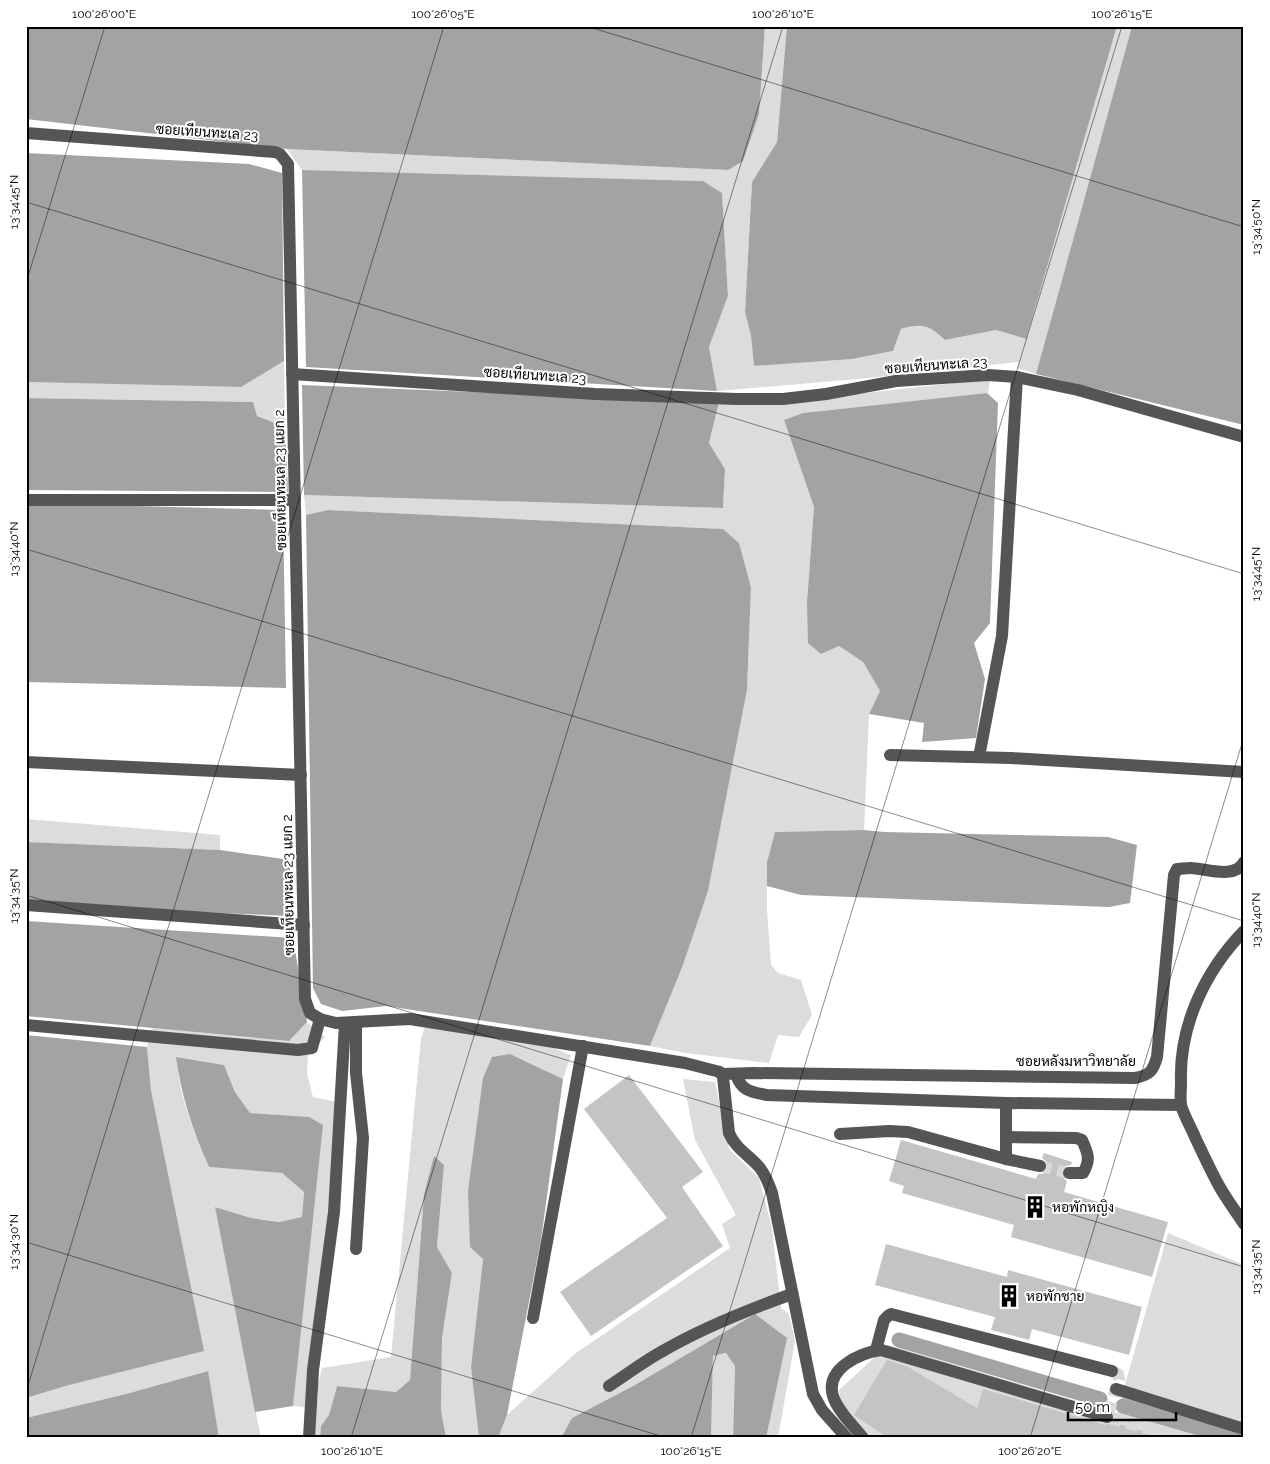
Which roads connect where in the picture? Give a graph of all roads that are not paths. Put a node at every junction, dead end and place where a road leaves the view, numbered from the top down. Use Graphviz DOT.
graph roads {
  1 [pos="26,133"];
  2 [pos="292,374"];
  3 [pos="1017,377"];
  4 [pos="1244,437"];
  5 [pos="26,500"];
  6 [pos="295,500"];
  7 [pos="890,755"];
  8 [pos="979,757"];
  9 [pos="26,762"];
  10 [pos="1244,772"];
  11 [pos="301,775"];
  12 [pos="1244,862"];
  13 [pos="26,905"];
  14 [pos="304,925"];
  15 [pos="1244,931"];
  16 [pos="320,1019"];
  17 [pos="350,1023"];
  18 [pos="26,1025"];
  19 [pos="583,1046"];
  20 [pos="718,1072"];
  21 [pos="736,1074"];
  22 [pos="1006,1103"];
  23 [pos="1181,1105"];
  24 [pos="840,1134"];
  25 [pos="1006,1137"];
  26 [pos="1006,1159"];
  27 [pos="1040,1166"];
  28 [pos="1069,1173"];
  29 [pos="1244,1224"];
  30 [pos="356,1249"];
  31 [pos="792,1294"];
  32 [pos="533,1318"];
  33 [pos="876,1350"];
  34 [pos="1112,1371"];
  35 [pos="608,1386"];
  36 [pos="1116,1389"];
  37 [pos="1108,1417"];
  38 [pos="1244,1429"];
  39 [pos="309,1438"];
  40 [pos="847,1438"];
  41 [pos="864,1438"];
  1 -- 2 [label="street, ซอยเทียนทะเล 23"];
  2 -- 3 [label="street, ซอยเทียนทะเล 23"];
  2 -- 6 [label="street, ซอยเทียนทะเล 23 แยก 2"];
  3 -- 4 [label="street, ซอยเทียนทะเล 23"];
  3 -- 8 [label="street"];
  5 -- 6 [label="street"];
  6 -- 11 [label="street, ซอยเทียนทะเล 23 แยก 2"];
  7 -- 8 [label="street"];
  8 -- 10 [label="street"];
  9 -- 11 [label="street"];
  11 -- 14 [label="street, ซอยเทียนทะเล 23 แยก 2"];
  12 -- 21 [label="street, ซอยหลังมหาวิทยาลัย"];
  13 -- 14 [label="street"];
  14 -- 16 [label="street, ซอยเทียนทะเล 23 แยก 2"];
  15 -- 23 [label="street"];
  16 -- 17 [label="street"];
  16 -- 18 [label="street"];
  17 -- 19 [label="street"];
  17 -- 30 [label="street"];
  17 -- 39 [label="street"];
  19 -- 20 [label="street, ซอยหลังมหาวิทยาลัย"];
  19 -- 32 [label="street"];
  20 -- 21 [label="street, ซอยหลังมหาวิทยาลัย"];
  20 -- 31 [label="street"];
  21 -- 22 [label="street"];
  22 -- 23 [label="street"];
  22 -- 25 [label="street"];
  23 -- 29 [label="street"];
  24 -- 26 [label="street"];
  25 -- 26 [label="street"];
  25 -- 28 [label="street"];
  26 -- 27 [label="street"];
  31 -- 35 [label="street"];
  31 -- 40 [label="street"];
  33 -- 34 [label="street"];
  33 -- 37 [label="street"];
  33 -- 41 [label="street"];
  36 -- 38 [label="street"];
}
